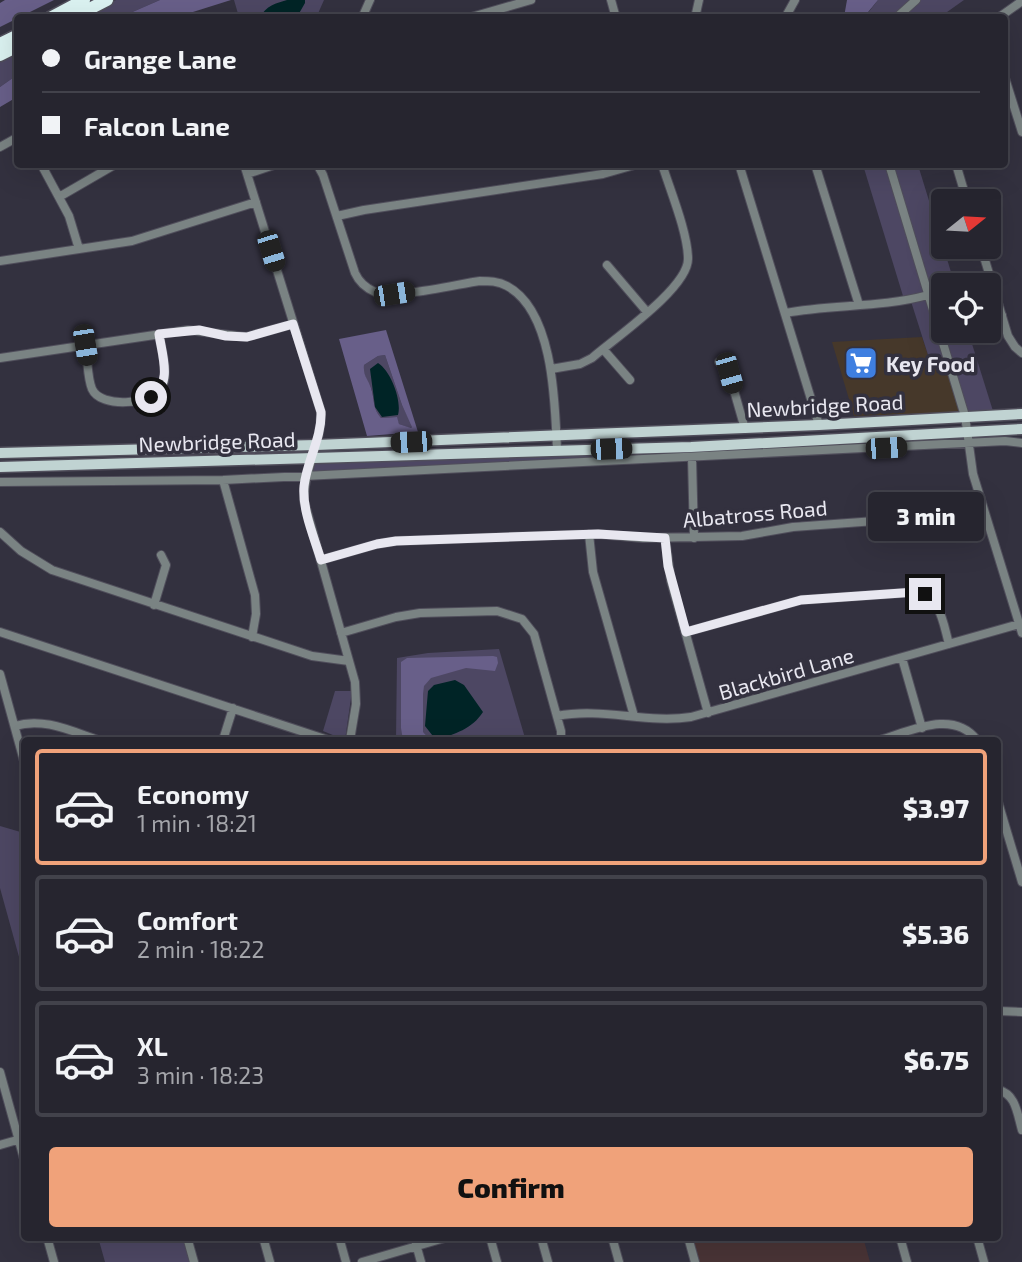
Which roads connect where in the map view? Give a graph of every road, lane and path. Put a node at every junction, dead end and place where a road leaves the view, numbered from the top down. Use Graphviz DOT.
graph roads {
  1 [pos="84,0"];
  2 [pos="107,0"];
  3 [pos="531,0"];
  4 [pos="916,0"];
  5 [pos="1022,1"];
  6 [pos="58,14"];
  7 [pos="80,14"];
  8 [pos="482,14"];
  9 [pos="902,14"];
  10 [pos="1004,14"];
  11 [pos="1008,88"];
  12 [pos="1022,132"];
  13 [pos="43,168"];
  14 [pos="109,168"];
  15 [pos="245,168"];
  16 [pos="265,168"];
  17 [pos="319,168"];
  18 [pos="624,168"];
  19 [pos="663,168"];
  20 [pos="739,168"];
  21 [pos="816,168"];
  22 [pos="890,168"];
  23 [pos="957,168"];
  24 [pos="247,174"];
  25 [pos="963,189"];
  26 [pos="59,197"];
  27 [pos="256,202"];
  28 [pos="337,216"];
  29 [pos="79,249"];
  30 [pos="985,259"];
  31 [pos="0,261"];
  32 [pos="607,265"];
  33 [pos="928,295"];
  34 [pos="859,304"];
  35 [pos="931,305"];
  36 [pos="647,312"];
  37 [pos="785,313"];
  38 [pos="1002,315"];
  39 [pos="293,324"];
  40 [pos="159,334"];
  41 [pos="943,343"];
  42 [pos="85,345"];
  43 [pos="603,349"];
  44 [pos="1022,353"];
  45 [pos="0,358"];
  46 [pos="719,362"];
  47 [pos="551,369"];
  48 [pos="630,380"];
  49 [pos="1022,414"];
  50 [pos="965,416"];
  51 [pos="819,425"];
  52 [pos="746,429"];
  53 [pos="1022,429"];
  54 [pos="968,431"];
  55 [pos="556,436"];
  56 [pos="1022,443"];
  57 [pos="969,444"];
  58 [pos="316,445"];
  59 [pos="105,450"];
  60 [pos="557,450"];
  61 [pos="0,453"];
  62 [pos="313,457"];
  63 [pos="692,458"];
  64 [pos="105,464"];
  65 [pos="0,467"];
  66 [pos="306,476"];
  67 [pos="223,480"];
  68 [pos="0,482"];
  69 [pos="985,513"];
  70 [pos="0,531"];
  71 [pos="589,534"];
  72 [pos="665,538"];
  73 [pos="694,538"];
  74 [pos="160,555"];
  75 [pos="321,560"];
  76 [pos="154,605"];
  77 [pos="1019,624"];
  78 [pos="686,632"];
  79 [pos="341,633"];
  80 [pos="0,634"];
  81 [pos="1022,634"];
  82 [pos="252,637"];
  83 [pos="949,645"];
  84 [pos="902,658"];
  85 [pos="349,661"];
  86 [pos="0,674"];
  87 [pos="233,708"];
  88 [pos="708,713"];
  89 [pos="557,716"];
  90 [pos="634,716"];
  91 [pos="15,726"];
  92 [pos="922,728"];
  93 [pos="89,737"];
  94 [pos="224,737"];
  95 [pos="319,737"];
  96 [pos="350,737"];
  97 [pos="560,737"];
  98 [pos="893,737"];
  99 [pos="974,737"];
  100 [pos="21,749"];
  101 [pos="1001,812"];
  102 [pos="1022,882"];
  103 [pos="1001,1011"];
  104 [pos="1022,1012"];
  105 [pos="0,1072"];
  106 [pos="1001,1091"];
  107 [pos="1022,1130"];
  108 [pos="21,1135"];
  109 [pos="21,1138"];
  110 [pos="0,1144"];
  111 [pos="48,1241"];
  112 [pos="188,1241"];
  113 [pos="264,1241"];
  114 [pos="340,1241"];
  115 [pos="492,1241"];
  116 [pos="542,1241"];
  117 [pos="613,1241"];
  118 [pos="689,1241"];
  119 [pos="902,1241"];
  120 [pos="978,1241"];
  121 [pos="416,1242"];
  122 [pos="54,1262"];
  123 [pos="194,1262"];
  124 [pos="270,1262"];
  125 [pos="346,1262"];
  126 [pos="362,1262"];
  127 [pos="421,1262"];
  128 [pos="498,1262"];
  129 [pos="548,1262"];
  130 [pos="619,1262"];
  131 [pos="695,1262"];
  132 [pos="908,1262"];
  133 [pos="984,1262"];
  1 -- 6 [label="highway"];
  2 -- 7 [label="highway"];
  3 -- 8 [label="street"];
  4 -- 9 [label="street"];
  5 -- 10 [label="street"];
  11 -- 12 [label="street"];
  13 -- 26 [label="street"];
  14 -- 26 [label="street"];
  15 -- 24 [label="street"];
  16 -- 24 [label="street"];
  17 -- 28 [label="street"];
  18 -- 28 [label="street"];
  19 -- 36 [label="street"];
  20 -- 37 [label="street"];
  21 -- 34 [label="street"];
  22 -- 33 [label="street"];
  23 -- 25 [label="street"];
  24 -- 27 [label="street"];
  26 -- 29 [label="street"];
  27 -- 29 [label="street"];
  27 -- 39 [label="street"];
  28 -- 47 [label="street"];
  29 -- 31 [label="street"];
  30 -- 38 [label="street"];
  32 -- 36 [label="street"];
  33 -- 34 [label="street"];
  33 -- 35 [label="street"];
  34 -- 37 [label="street"];
  36 -- 43 [label="street"];
  37 -- 51 [label="street"];
  38 -- 44 [label="street"];
  39 -- 40 [label="street"];
  39 -- 58 [label="street"];
  40 -- 42 [label="street"];
  40 -- 42 [label="street"];
  41 -- 50 [label="street"];
  42 -- 45 [label="street"];
  43 -- 47 [label="street"];
  43 -- 48 [label="street"];
  46 -- 52 [label="street"];
  47 -- 55 [label="street"];
  49 -- 50 [label="main road, Newbridge Road"];
  50 -- 51 [label="main road, Newbridge Road"];
  50 -- 54 [label="street"];
  51 -- 52 [label="main road, Newbridge Road"];
  52 -- 55 [label="main road, Newbridge Road"];
  53 -- 54 [label="main road, Newbridge Road"];
  54 -- 57 [label="street"];
  54 -- 60 [label="main road, Newbridge Road"];
  55 -- 58 [label="main road, Newbridge Road"];
  55 -- 60 [label="street"];
  56 -- 57 [label="street"];
  57 -- 63 [label="street"];
  57 -- 69 [label="street"];
  58 -- 59 [label="main road, Newbridge Road"];
  58 -- 62 [label="street"];
  59 -- 61 [label="main road, Newbridge Road"];
  59 -- 64 [label="main road"];
  60 -- 62 [label="main road, Newbridge Road"];
  62 -- 64 [label="main road, Newbridge Road"];
  62 -- 66 [label="street"];
  63 -- 66 [label="street"];
  63 -- 73 [label="street"];
  64 -- 65 [label="main road, Newbridge Road"];
  66 -- 67 [label="street"];
  66 -- 75 [label="street"];
  67 -- 68 [label="street"];
  67 -- 82 [label="street"];
  69 -- 73 [label="street, Albatross Road"];
  69 -- 77 [label="street"];
  70 -- 76 [label="street"];
  71 -- 72 [label="street, Albatross Road"];
  71 -- 75 [label="street, Albatross Road"];
  71 -- 90 [label="street"];
  72 -- 73 [label="street, Albatross Road"];
  72 -- 78 [label="street"];
  74 -- 76 [label="street"];
  75 -- 79 [label="street"];
  76 -- 82 [label="street"];
  77 -- 81 [label="street"];
  77 -- 83 [label="street, Blackbird Lane"];
  78 -- 83 [label="street"];
  78 -- 88 [label="street"];
  79 -- 85 [label="street"];
  79 -- 89 [label="street"];
  80 -- 87 [label="street"];
  82 -- 85 [label="street"];
  83 -- 84 [label="street, Blackbird Lane"];
  84 -- 88 [label="street, Blackbird Lane"];
  84 -- 92 [label="street"];
  85 -- 96 [label="street"];
  86 -- 91 [label="street"];
  87 -- 94 [label="street"];
  87 -- 95 [label="street"];
  88 -- 90 [label="street, Blackbird Lane"];
  89 -- 90 [label="street, Blackbird Lane"];
  89 -- 97 [label="street"];
  91 -- 93 [label="street"];
  91 -- 100 [label="street"];
  92 -- 98 [label="street"];
  92 -- 99 [label="street"];
  101 -- 102 [label="street"];
  103 -- 104 [label="street"];
  105 -- 108 [label="street"];
  106 -- 107 [label="street"];
  109 -- 110 [label="street"];
  111 -- 122 [label="street"];
  112 -- 123 [label="street"];
  113 -- 124 [label="street"];
  114 -- 125 [label="street"];
  115 -- 128 [label="street"];
  116 -- 129 [label="street"];
  117 -- 130 [label="street"];
  118 -- 131 [label="street"];
  119 -- 132 [label="street"];
  120 -- 133 [label="street"];
  121 -- 126 [label="street"];
  121 -- 127 [label="street"];
}
